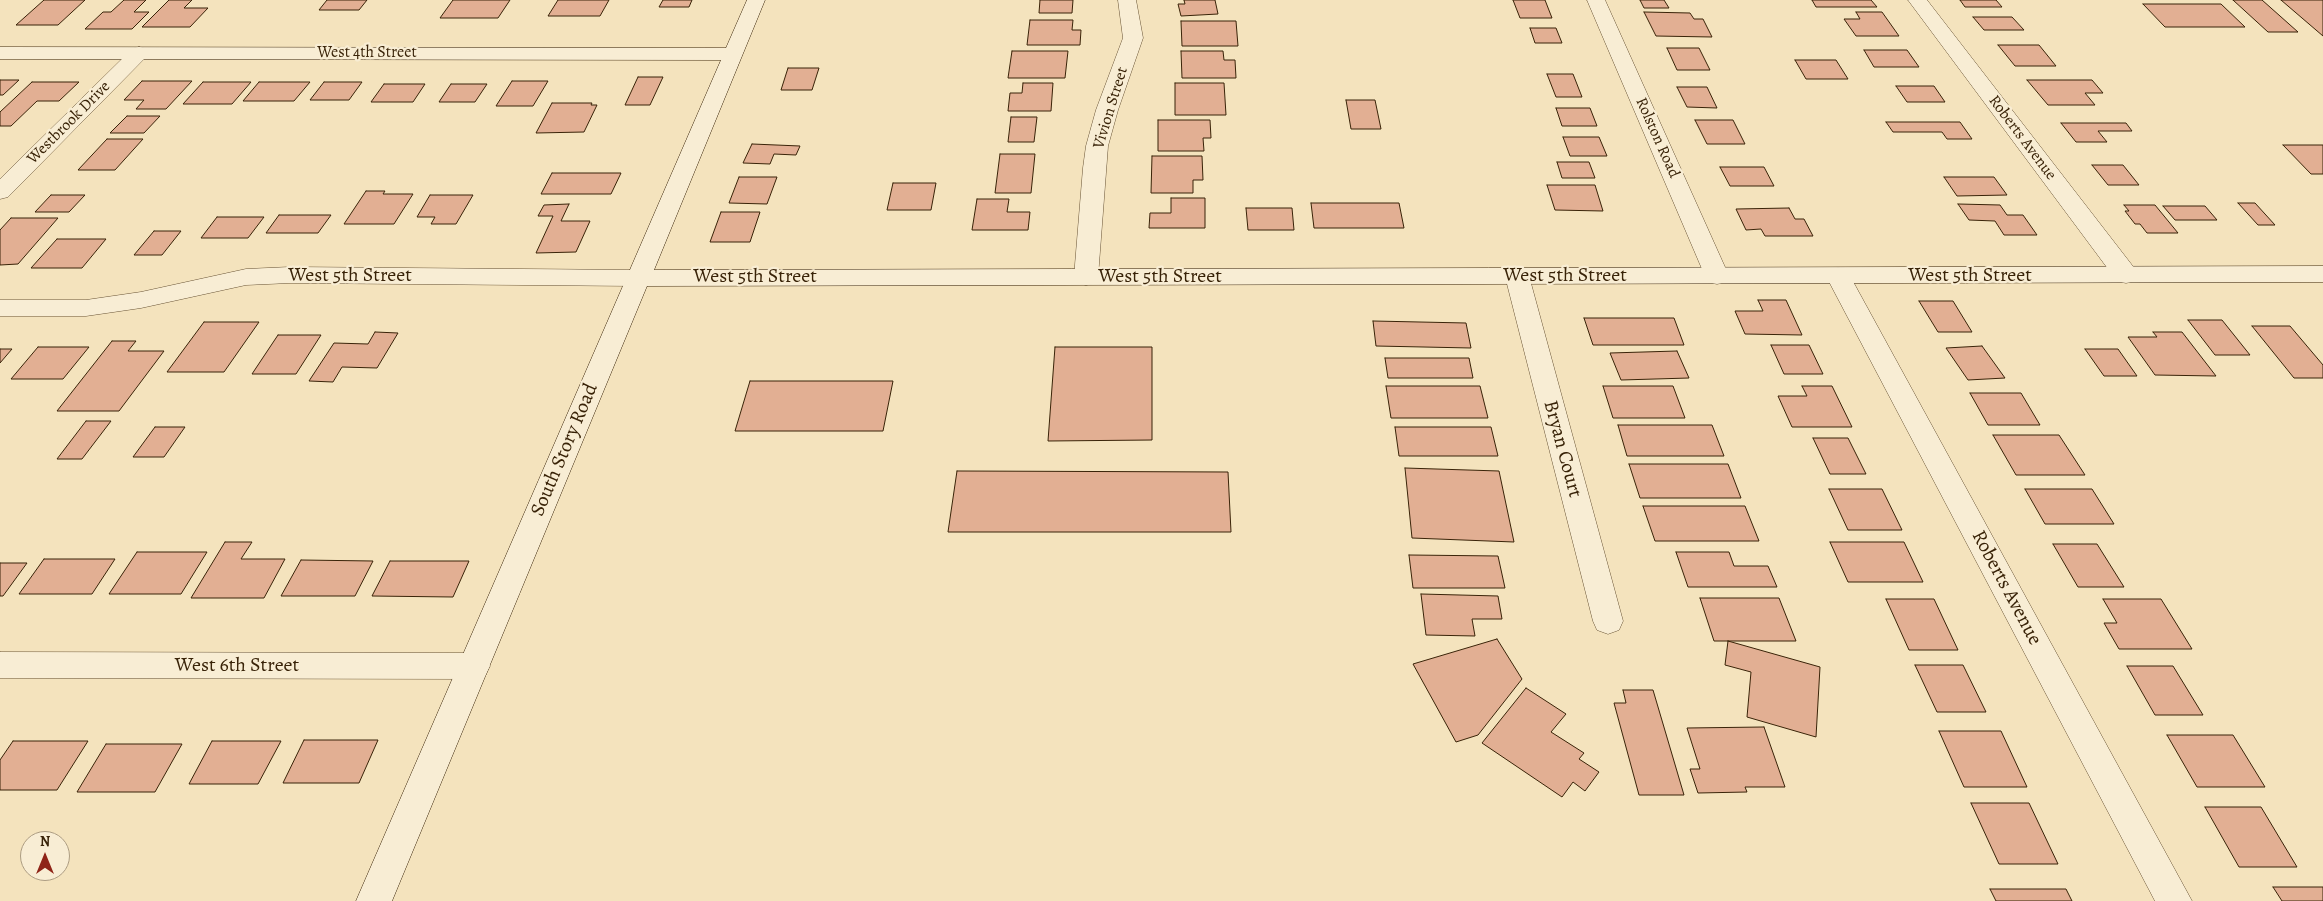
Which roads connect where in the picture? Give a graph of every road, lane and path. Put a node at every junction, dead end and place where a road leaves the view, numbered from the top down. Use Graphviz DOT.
graph roads {
  1 [pos="756,0"];
  2 [pos="1127,0"];
  3 [pos="1596,0"];
  4 [pos="1917,0"];
  5 [pos="0,53"];
  6 [pos="138,53"];
  7 [pos="733,54"];
  8 [pos="0,192"];
  9 [pos="2323,274"];
  10 [pos="2126,275"];
  11 [pos="1517,276"];
  12 [pos="1717,276"];
  13 [pos="1838,276"];
  14 [pos="1086,277"];
  15 [pos="638,278"];
  16 [pos="0,308"];
  17 [pos="1608,621"];
  18 [pos="0,666"];
  19 [pos="474,666"];
  20 [pos="374,901"];
  21 [pos="2174,901"];
  1 -- 7 [label="street, South Story Road"];
  2 -- 14 [label="street, Vivion Street"];
  3 -- 12 [label="street, Rolston Road"];
  4 -- 10 [label="street, Roberts Avenue"];
  5 -- 6 [label="street, West 4th Street"];
  6 -- 7 [label="street, West 4th Street"];
  6 -- 8 [label="street, Westbrook Drive"];
  7 -- 15 [label="street, South Story Road"];
  9 -- 10 [label="street, West 5th Street"];
  10 -- 13 [label="street, West 5th Street"];
  11 -- 12 [label="street, West 5th Street"];
  11 -- 14 [label="street, West 5th Street"];
  11 -- 17 [label="street, Bryan Court"];
  12 -- 13 [label="street, West 5th Street"];
  13 -- 21 [label="street, Roberts Avenue"];
  14 -- 15 [label="street, West 5th Street"];
  15 -- 16 [label="street, West 5th Street"];
  15 -- 19 [label="street, South Story Road"];
  18 -- 19 [label="street, West 6th Street"];
  19 -- 20 [label="street, South Story Road"];
}
